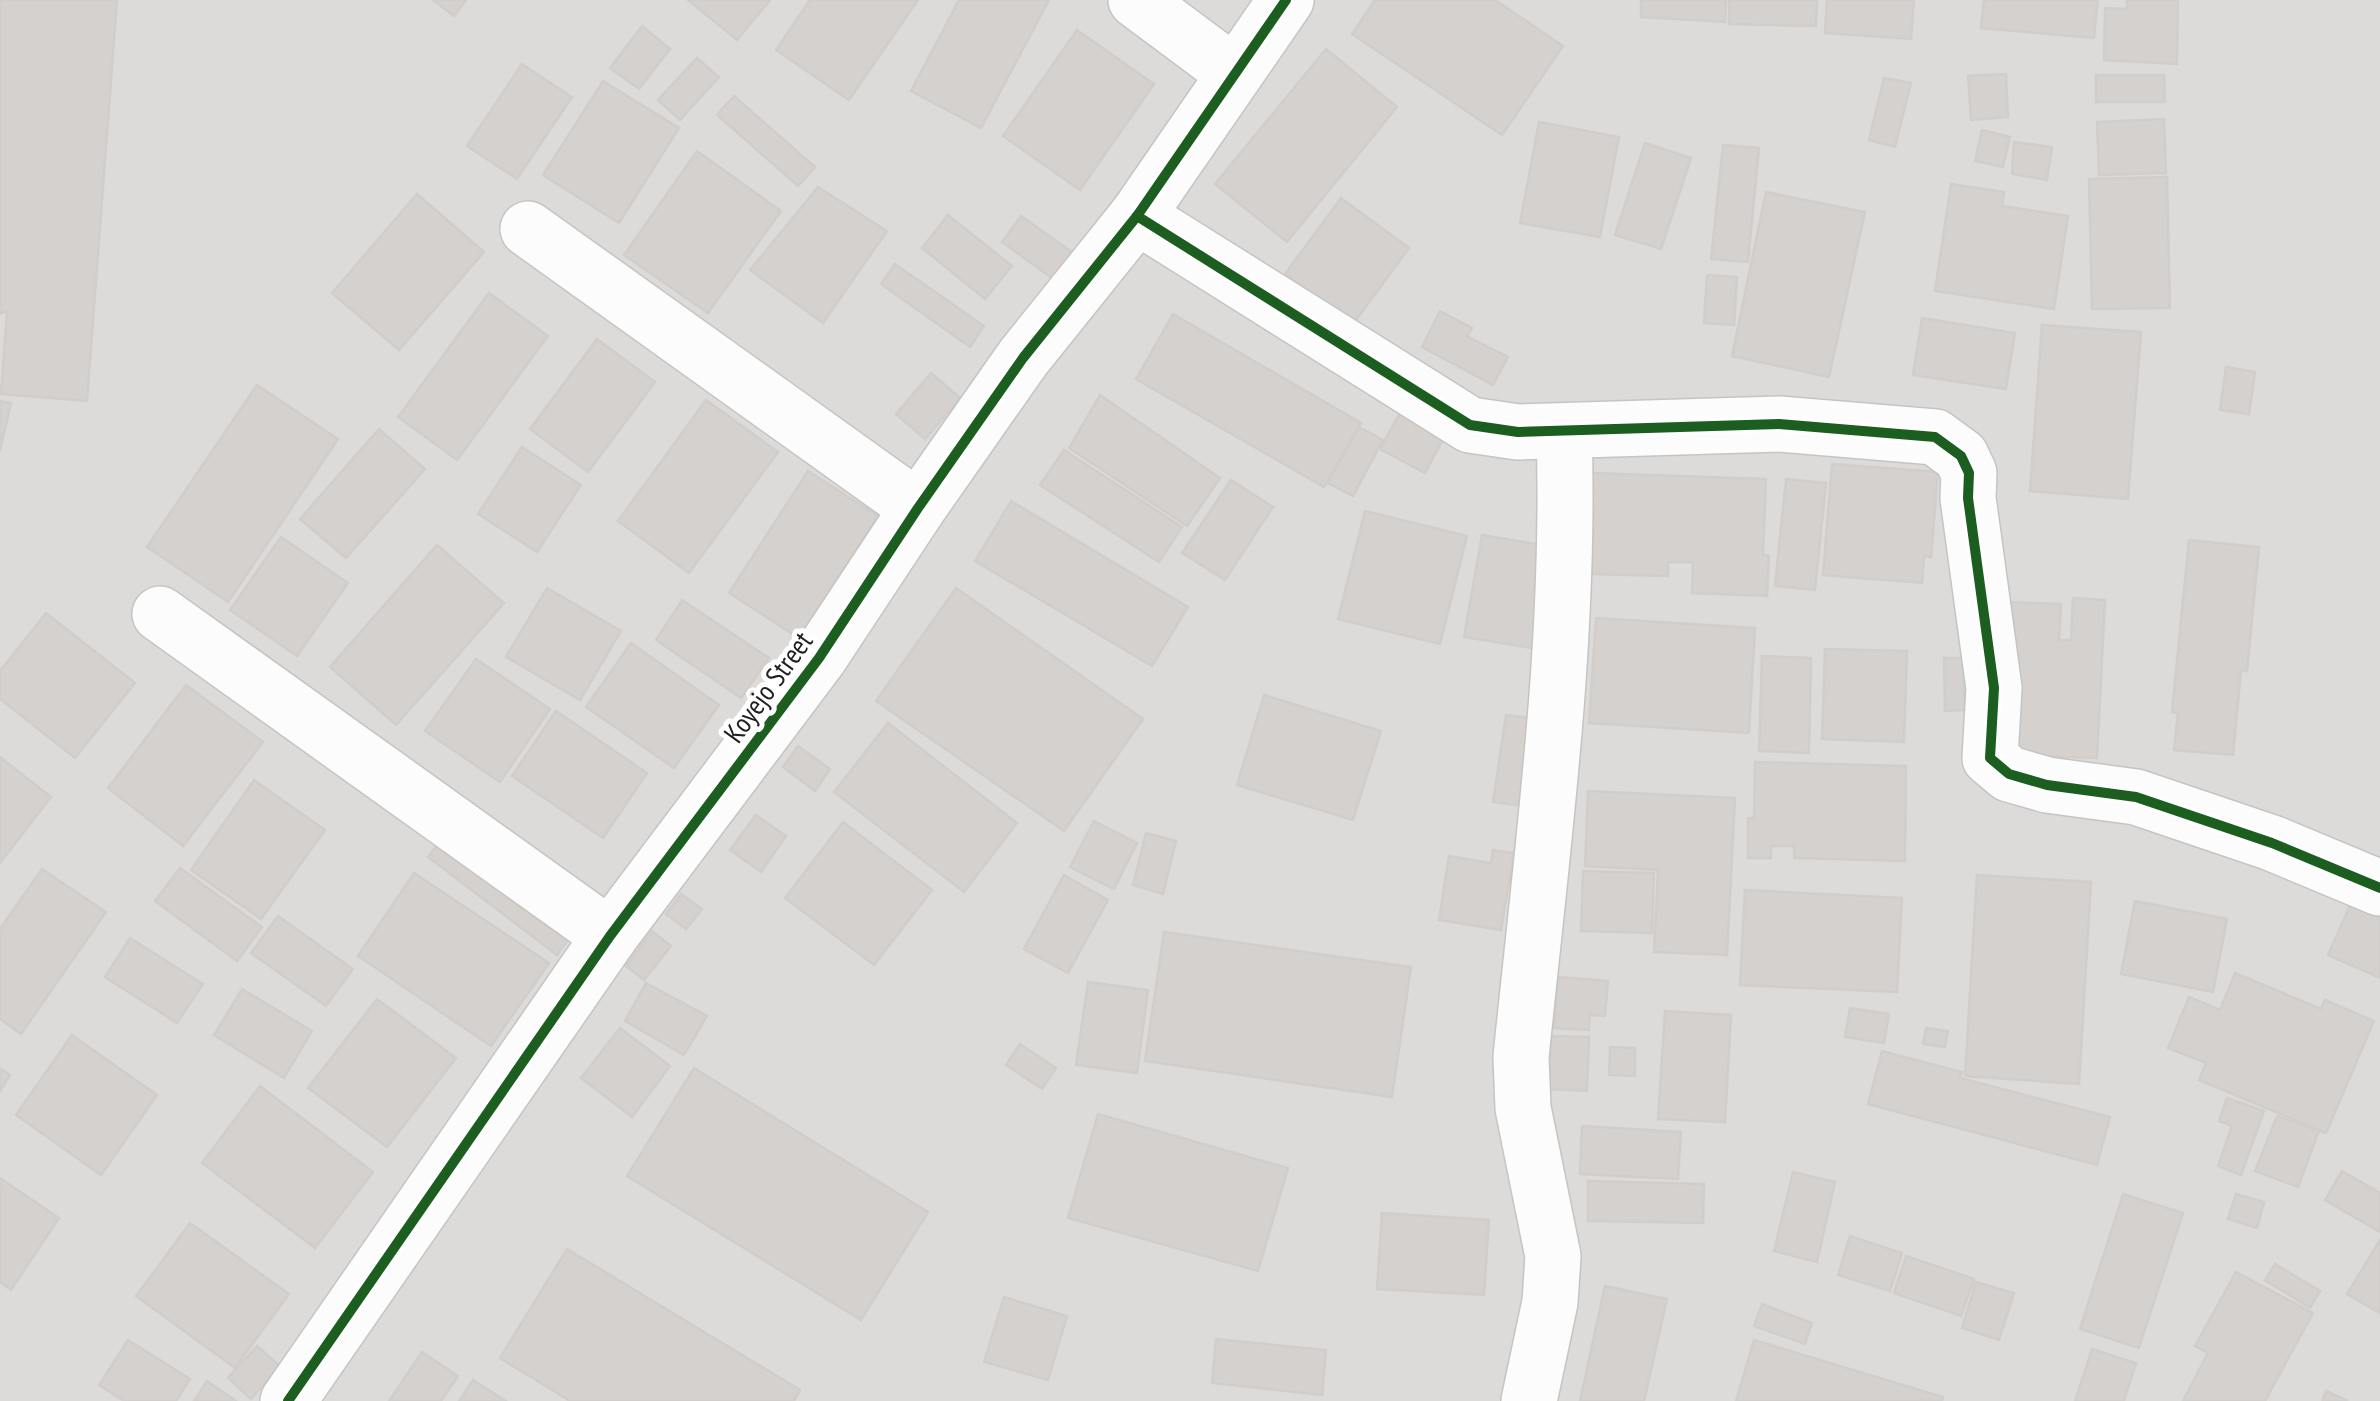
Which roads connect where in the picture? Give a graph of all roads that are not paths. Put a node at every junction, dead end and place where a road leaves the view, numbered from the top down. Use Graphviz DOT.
graph roads {
  1 [pos="1136,0"];
  2 [pos="1286,0"];
  3 [pos="1234,73"];
  4 [pos="1137,216"];
  5 [pos="528,229"];
  6 [pos="1564,431"];
  7 [pos="918,508"];
  8 [pos="160,614"];
  9 [pos="2380,888"];
  10 [pos="610,936"];
  11 [pos="288,1401"];
  12 [pos="1530,1401"];
  1 -- 3 [label="street"];
  2 -- 3 [label="street, Koyejo Street"];
  3 -- 4 [label="street, Koyejo Street"];
  4 -- 6 [label="street"];
  4 -- 7 [label="street, Koyejo Street"];
  5 -- 7 [label="street"];
  6 -- 9 [label="street"];
  6 -- 12 [label="street"];
  7 -- 10 [label="street, Koyejo Street"];
  8 -- 10 [label="street"];
  10 -- 11 [label="street, Koyejo Street"];
}
